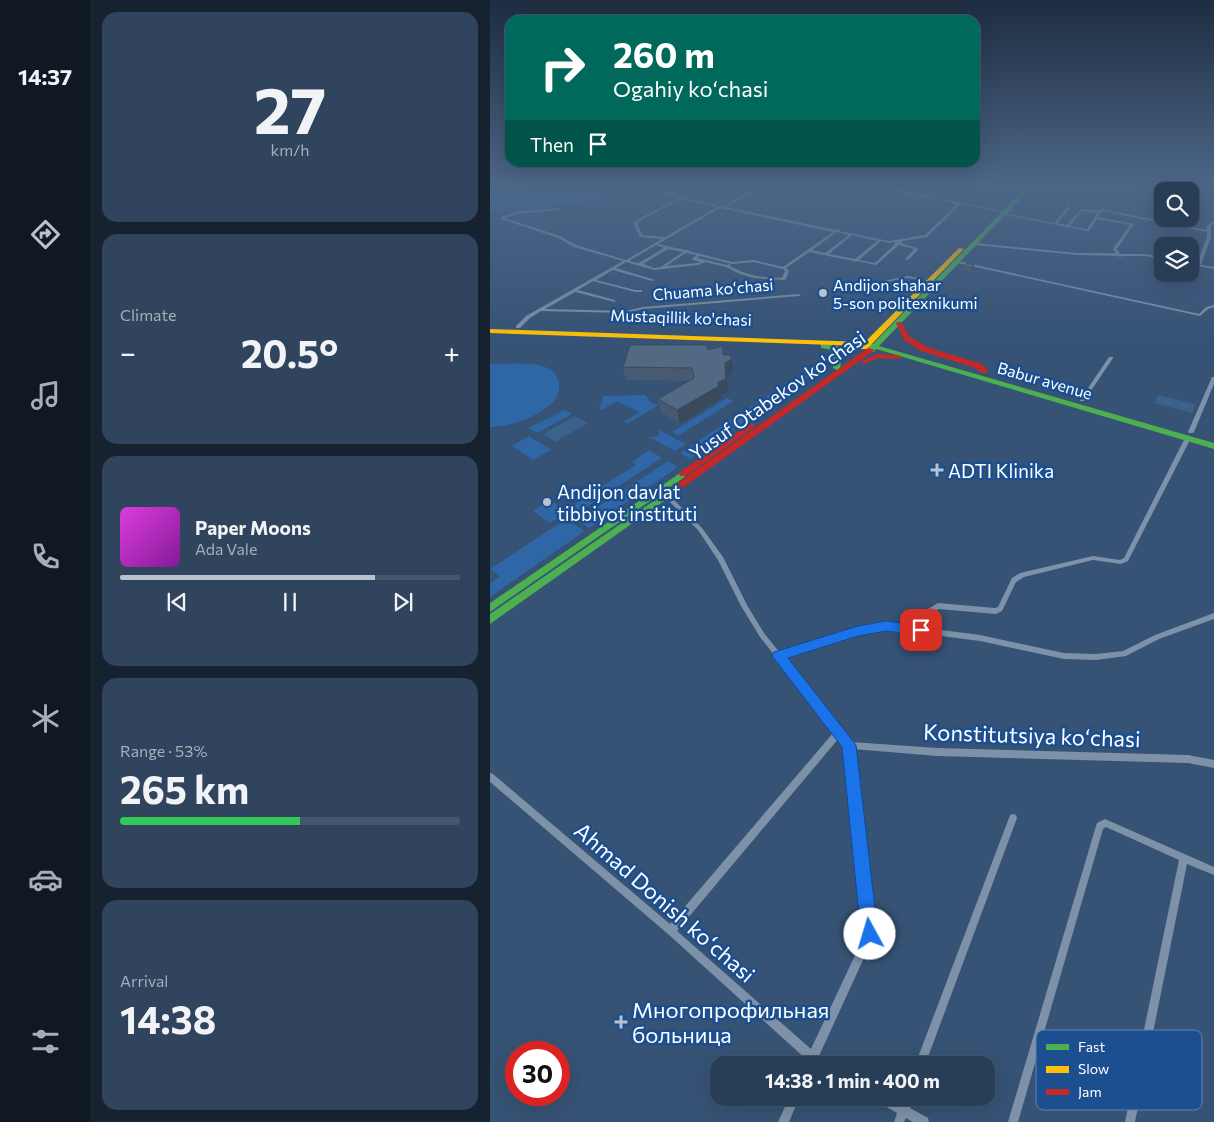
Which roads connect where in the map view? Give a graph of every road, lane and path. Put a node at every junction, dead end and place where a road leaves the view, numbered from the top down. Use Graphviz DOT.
graph roads {
  1 [pos="557,236"];
  2 [pos="645,236"];
  3 [pos="667,236"];
  4 [pos="830,236"];
  5 [pos="849,236"];
  6 [pos="863,236"];
  7 [pos="925,236"];
  8 [pos="979,236"];
  9 [pos="982,236"];
  10 [pos="1124,236"];
  11 [pos="1208,236"];
  12 [pos="664,238"];
  13 [pos="880,240"];
  14 [pos="900,243"];
  15 [pos="654,244"];
  16 [pos="975,244"];
  17 [pos="668,247"];
  18 [pos="810,251"];
  19 [pos="687,252"];
  20 [pos="699,254"];
  21 [pos="826,254"];
  22 [pos="1120,256"];
  23 [pos="1154,257"];
  24 [pos="907,259"];
  25 [pos="624,261"];
  26 [pos="705,261"];
  27 [pos="855,261"];
  28 [pos="958,262"];
  29 [pos="732,263"];
  30 [pos="639,265"];
  31 [pos="1199,265"];
  32 [pos="727,266"];
  33 [pos="612,268"];
  34 [pos="784,268"];
  35 [pos="1214,268"];
  36 [pos="659,269"];
  37 [pos="917,278"];
  38 [pos="592,280"];
  39 [pos="654,280"];
  40 [pos="846,289"];
  41 [pos="574,290"];
  42 [pos="641,291"];
  43 [pos="799,295"];
  44 [pos="614,301"];
  45 [pos="1214,306"];
  46 [pos="541,310"];
  47 [pos="900,323"];
  48 [pos="490,326"];
  49 [pos="518,327"];
  50 [pos="490,331"];
  51 [pos="771,340"];
  52 [pos="874,343"];
  53 [pos="1111,358"];
  54 [pos="920,359"];
  55 [pos="836,368"];
  56 [pos="984,371"];
  57 [pos="1214,378"];
  58 [pos="1082,400"];
  59 [pos="757,431"];
  60 [pos="1190,435"];
  61 [pos="1214,439"];
  62 [pos="1214,446"];
  63 [pos="666,496"];
  64 [pos="490,608"];
  65 [pos="1214,616"];
  66 [pos="490,620"];
  67 [pos="904,627"];
  68 [pos="779,656"];
  69 [pos="839,732"];
  70 [pos="849,745"];
  71 [pos="1214,764"];
  72 [pos="490,777"];
  73 [pos="1013,818"];
  74 [pos="1184,858"];
  75 [pos="1214,871"];
  76 [pos="671,931"];
  77 [pos="1040,1030"];
  78 [pos="1149,1030"];
  79 [pos="1036,1044"];
  80 [pos="806,1056"];
  81 [pos="813,1056"];
  82 [pos="923,1056"];
  83 [pos="790,1106"];
  84 [pos="897,1106"];
  85 [pos="905,1106"];
  86 [pos="904,1110"];
  87 [pos="783,1122"];
  88 [pos="899,1122"];
  89 [pos="924,1122"];
  90 [pos="1013,1122"];
  1 -- 25 [label="street"];
  2 -- 12 [label="street"];
  3 -- 12 [label="street"];
  4 -- 18 [label="street"];
  5 -- 21 [label="street"];
  6 -- 13 [label="street"];
  7 -- 14 [label="street"];
  8 -- 52 [label="main road, Yusuf Otabekov ko'chasi"];
  9 -- 16 [label="main road, Yusuf Otabekov ko'chasi"];
  10 -- 22 [label="street"];
  11 -- 31 [label="street"];
  12 -- 15 [label="street"];
  13 -- 14 [label="street"];
  13 -- 27 [label="street"];
  14 -- 24 [label="street"];
  14 -- 27 [label="street"];
  15 -- 17 [label="street"];
  15 -- 25 [label="street"];
  16 -- 22 [label="street"];
  16 -- 28 [label="main road, Yusuf Otabekov ko'chasi"];
  17 -- 19 [label="street"];
  17 -- 30 [label="street"];
  18 -- 21 [label="street"];
  18 -- 34 [label="street"];
  19 -- 20 [label="street"];
  19 -- 36 [label="street"];
  20 -- 26 [label="street"];
  20 -- 29 [label="street"];
  21 -- 27 [label="street"];
  22 -- 23 [label="street"];
  25 -- 30 [label="street"];
  25 -- 33 [label="street"];
  26 -- 32 [label="street"];
  26 -- 36 [label="street"];
  28 -- 45 [label="street"];
  28 -- 47 [label="main road, Yusuf Otabekov ko'chasi"];
  29 -- 32 [label="street"];
  29 -- 34 [label="street"];
  30 -- 36 [label="street"];
  31 -- 35 [label="street"];
  32 -- 34 [label="street"];
  33 -- 38 [label="street"];
  33 -- 39 [label="street"];
  37 -- 40 [label="street"];
  38 -- 41 [label="street"];
  38 -- 42 [label="street"];
  41 -- 44 [label="street"];
  41 -- 46 [label="street"];
  43 -- 46 [label="street, Chuama koʻchasi"];
  46 -- 49 [label="street"];
  47 -- 52 [label="main road, Yusuf Otabekov ko'chasi"];
  47 -- 56 [label="main road"];
  48 -- 49 [label="main road, Mustaqillik ko'chasi"];
  49 -- 52 [label="main road, Mustaqillik ko'chasi"];
  50 -- 51 [label="main road, Mustaqillik ko'chasi"];
  51 -- 52 [label="main road, Mustaqillik ko'chasi"];
  51 -- 55 [label="main road"];
  52 -- 54 [label="main road, Babur avenue"];
  52 -- 55 [label="main road, Yusuf Otabekov ko'chasi"];
  52 -- 56 [label="main road"];
  52 -- 59 [label="main road, Yusuf Otabekov ko'chasi"];
  53 -- 58 [label="street"];
  54 -- 59 [label="main road"];
  54 -- 60 [label="main road, Babur avenue"];
  55 -- 64 [label="main road, Yusuf Otabekov ko'chasi"];
  56 -- 58 [label="main road"];
  57 -- 60 [label="street"];
  58 -- 60 [label="main road"];
  59 -- 63 [label="main road, Yusuf Otabekov ko'chasi"];
  60 -- 61 [label="main road"];
  60 -- 62 [label="main road, Babur avenue"];
  60 -- 67 [label="street"];
  63 -- 66 [label="main road, Yusuf Otabekov ko'chasi"];
  63 -- 68 [label="street"];
  65 -- 67 [label="street"];
  67 -- 68 [label="street"];
  68 -- 69 [label="street"];
  69 -- 70 [label="street"];
  69 -- 76 [label="street"];
  70 -- 71 [label="street, Konstitutsiya koʻchasi"];
  70 -- 81 [label="street"];
  72 -- 76 [label="street, Ahmad Donish koʻchasi"];
  73 -- 82 [label="street"];
  74 -- 75 [label="street"];
  74 -- 77 [label="street"];
  74 -- 78 [label="street"];
  76 -- 80 [label="street, Ahmad Donish koʻchasi"];
  79 -- 90 [label="street"];
  83 -- 87 [label="street"];
  84 -- 86 [label="street"];
  85 -- 86 [label="street"];
  86 -- 88 [label="street"];
  86 -- 89 [label="street"];
}
